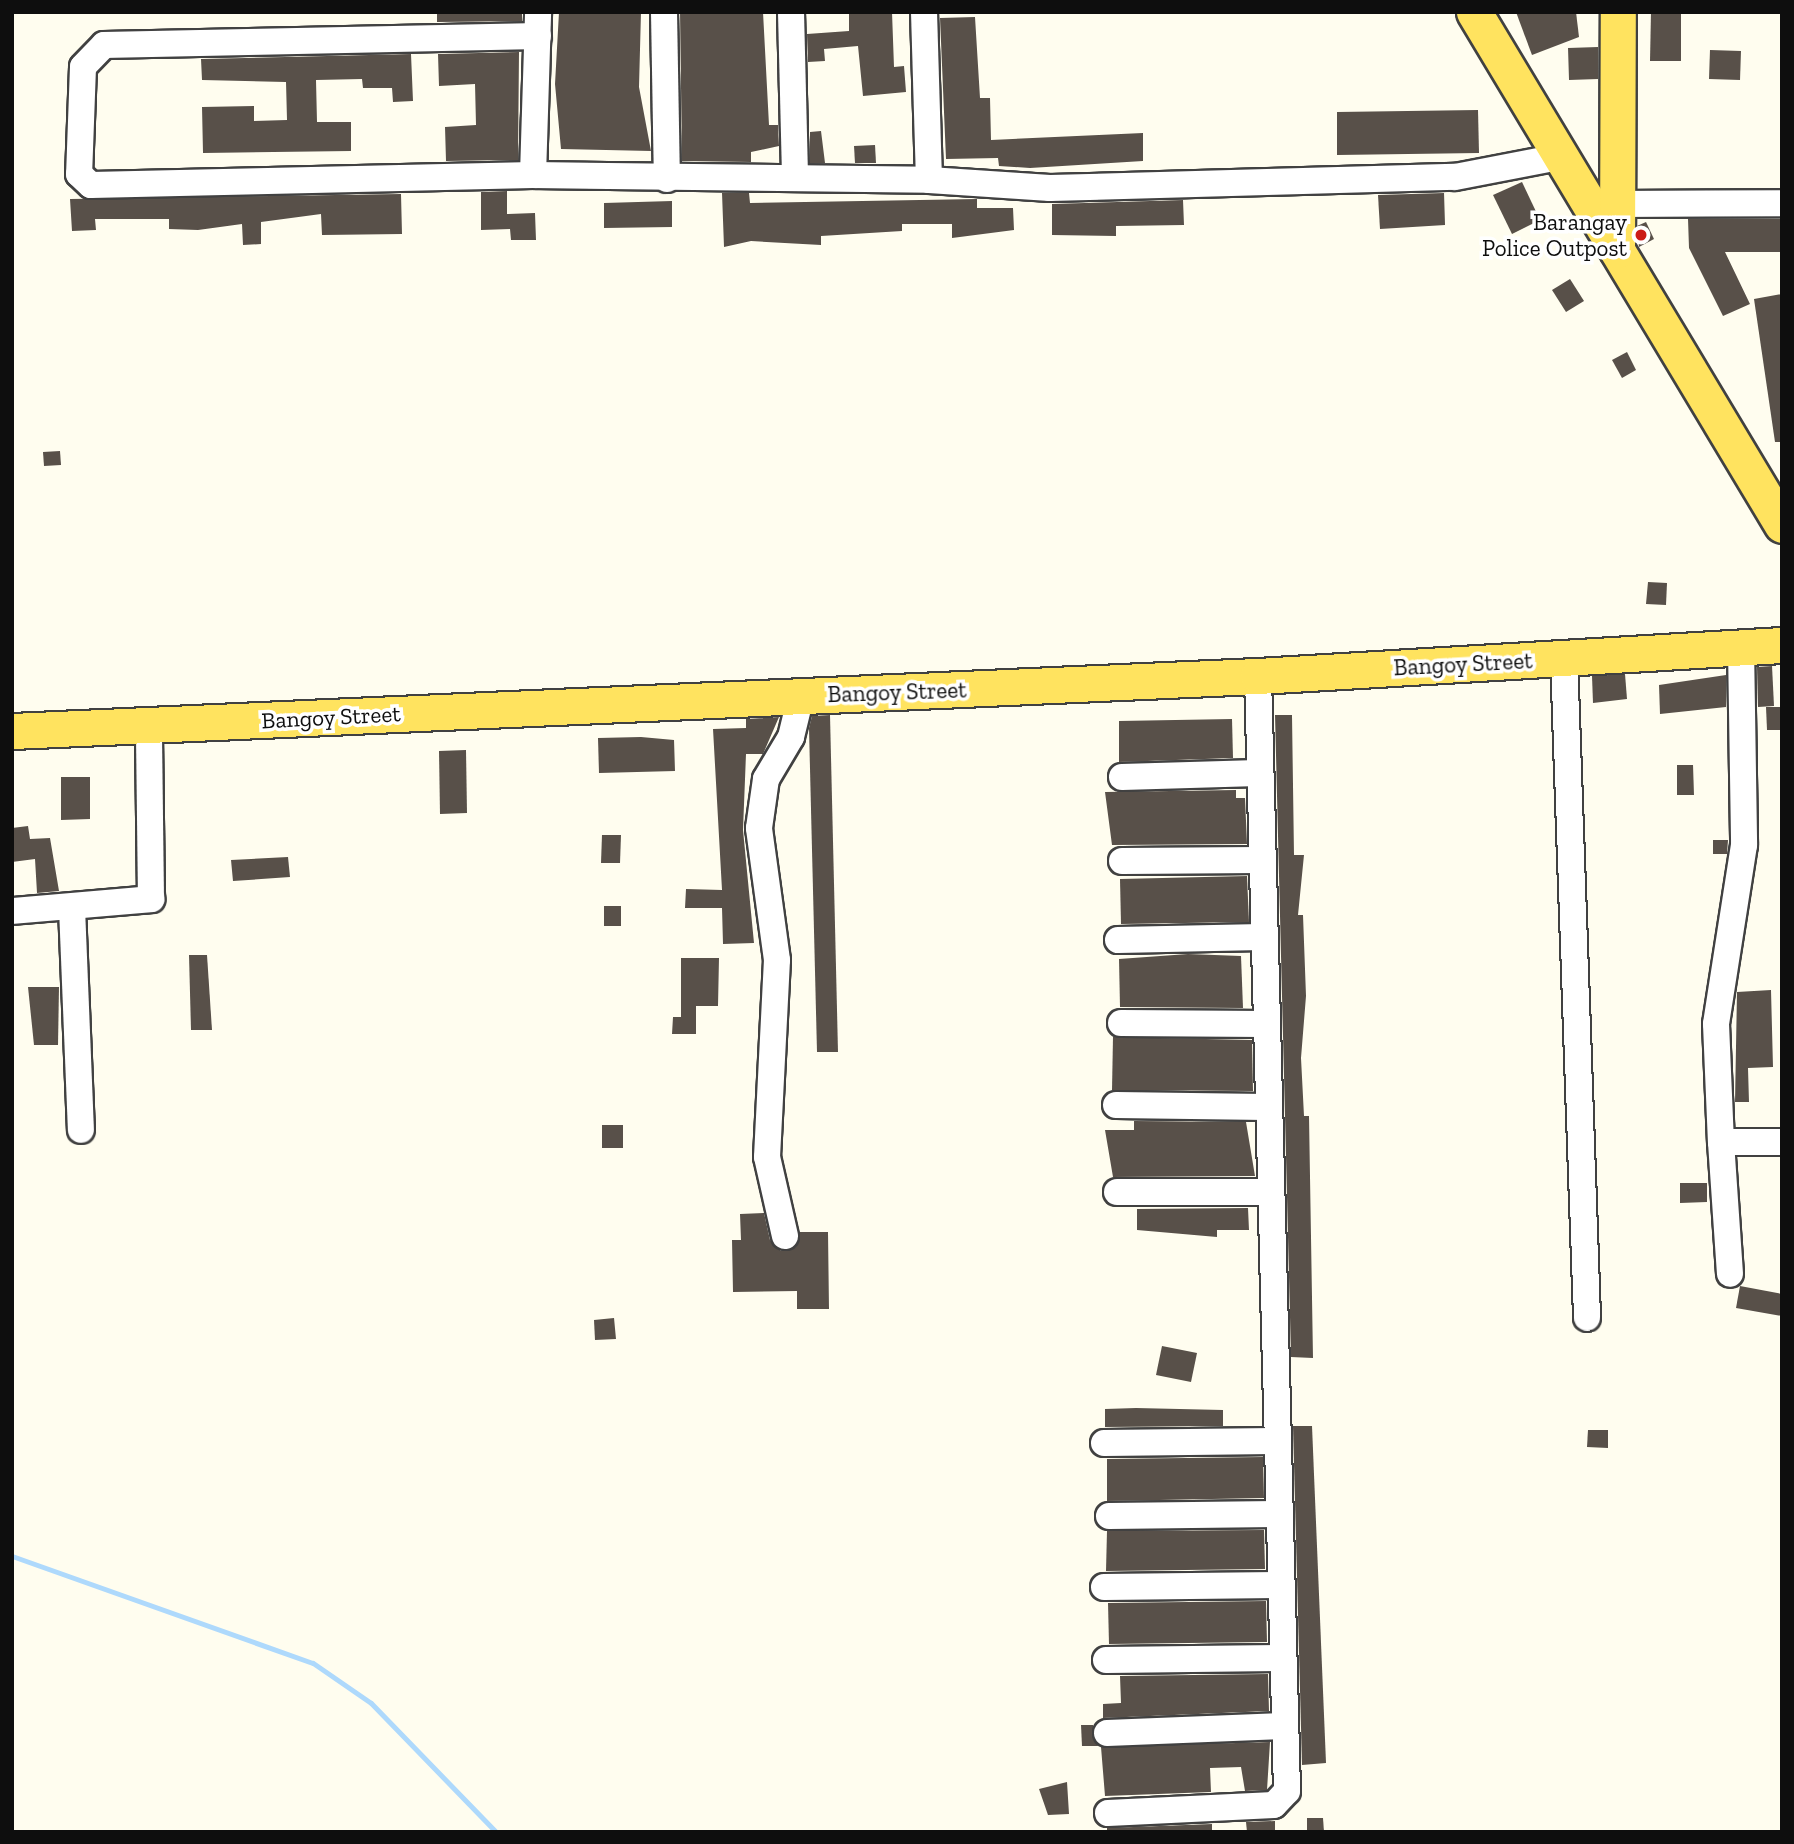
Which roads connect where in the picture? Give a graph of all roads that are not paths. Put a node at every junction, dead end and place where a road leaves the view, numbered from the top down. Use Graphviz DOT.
graph roads {
  1 [pos="664,12"];
  2 [pos="791,12"];
  3 [pos="924,12"];
  4 [pos="1474,12"];
  5 [pos="1618,12"];
  6 [pos="429,24"];
  7 [pos="538,24"];
  8 [pos="1559,157"];
  9 [pos="533,174"];
  10 [pos="795,176"];
  11 [pos="667,180"];
  12 [pos="929,180"];
  13 [pos="1782,203"];
  14 [pos="1617,204"];
  15 [pos="1617,250"];
  16 [pos="1782,525"];
  17 [pos="1782,645"];
  18 [pos="1741,647"];
  19 [pos="1564,658"];
  20 [pos="1258,676"];
  21 [pos="802,696"];
  22 [pos="149,725"];
  23 [pos="12,731"];
  24 [pos="1258,773"];
  25 [pos="1122,777"];
  26 [pos="1260,860"];
  27 [pos="1122,861"];
  28 [pos="72,908"];
  29 [pos="12,911"];
  30 [pos="1262,937"];
  31 [pos="1118,940"];
  32 [pos="1121,1023"];
  33 [pos="1264,1024"];
  34 [pos="1116,1105"];
  35 [pos="1266,1107"];
  36 [pos="81,1130"];
  37 [pos="1721,1142"];
  38 [pos="1782,1142"];
  39 [pos="1117,1192"];
  40 [pos="1268,1192"];
  41 [pos="785,1236"];
  42 [pos="1730,1274"];
  43 [pos="1587,1318"];
  44 [pos="1274,1441"];
  45 [pos="1104,1443"];
  46 [pos="1276,1514"];
  47 [pos="1109,1516"];
  48 [pos="1278,1586"];
  49 [pos="1104,1587"];
  50 [pos="1279,1658"];
  51 [pos="1106,1660"];
  52 [pos="1283,1726"];
  53 [pos="1107,1733"];
  54 [pos="1108,1813"];
  1 -- 11 [label="street"];
  2 -- 10 [label="street"];
  3 -- 12 [label="street"];
  4 -- 8 [label="main road"];
  5 -- 14 [label="main road"];
  6 -- 7 [label="street"];
  6 -- 9 [label="street"];
  7 -- 9 [label="street"];
  8 -- 12 [label="street"];
  8 -- 15 [label="main road"];
  9 -- 11 [label="street"];
  10 -- 11 [label="street"];
  10 -- 12 [label="street"];
  13 -- 14 [label="street"];
  14 -- 15 [label="main road"];
  15 -- 16 [label="main road"];
  17 -- 18 [label="main road, Bangoy Street"];
  18 -- 19 [label="main road, Bangoy Street"];
  18 -- 37 [label="street"];
  19 -- 20 [label="main road, Bangoy Street"];
  19 -- 43 [label="street"];
  20 -- 21 [label="main road, Bangoy Street"];
  20 -- 24 [label="street"];
  21 -- 22 [label="main road, Bangoy Street"];
  21 -- 41 [label="street"];
  22 -- 23 [label="main road, Bangoy Street"];
  22 -- 28 [label="street"];
  24 -- 25 [label="street"];
  24 -- 26 [label="street"];
  26 -- 27 [label="street"];
  26 -- 30 [label="street"];
  28 -- 29 [label="street"];
  28 -- 36 [label="street"];
  30 -- 31 [label="street"];
  30 -- 33 [label="street"];
  32 -- 33 [label="street"];
  33 -- 35 [label="street"];
  34 -- 35 [label="street"];
  35 -- 40 [label="street"];
  37 -- 38 [label="street"];
  37 -- 42 [label="street"];
  39 -- 40 [label="street"];
  40 -- 44 [label="street"];
  44 -- 45 [label="street"];
  44 -- 46 [label="street"];
  46 -- 47 [label="street"];
  46 -- 48 [label="street"];
  48 -- 49 [label="street"];
  48 -- 50 [label="street"];
  50 -- 51 [label="street"];
  50 -- 52 [label="street"];
  52 -- 53 [label="street"];
  52 -- 54 [label="street"];
}
